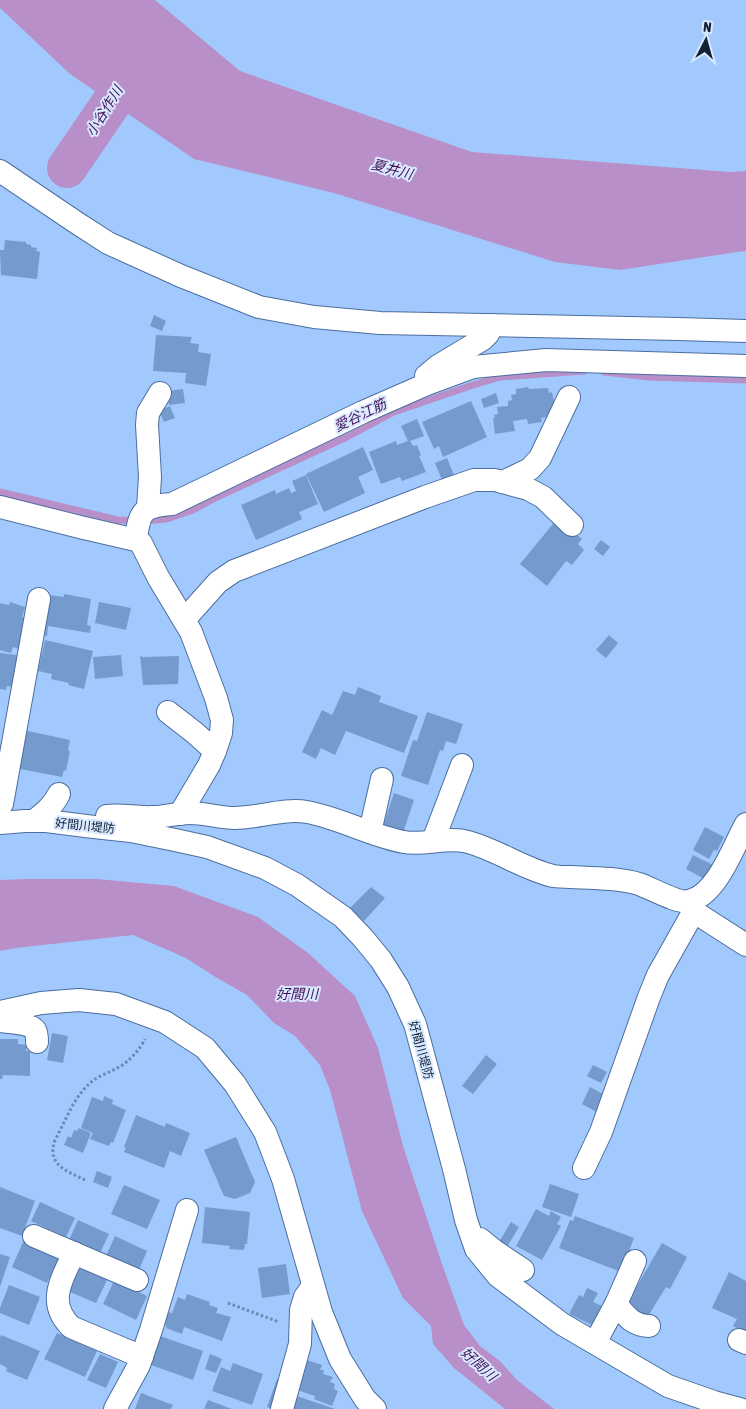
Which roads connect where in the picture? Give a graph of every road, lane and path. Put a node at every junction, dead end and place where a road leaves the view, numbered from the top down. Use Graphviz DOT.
graph roads {
  1 [pos="0,170"];
  2 [pos="492,325"];
  3 [pos="746,331"];
  4 [pos="746,366"];
  5 [pos="416,389"];
  6 [pos="160,393"];
  7 [pos="569,397"];
  8 [pos="503,482"];
  9 [pos="0,507"];
  10 [pos="148,508"];
  11 [pos="572,525"];
  12 [pos="136,540"];
  13 [pos="39,599"];
  14 [pos="184,620"];
  15 [pos="168,712"];
  16 [pos="216,751"];
  17 [pos="462,765"];
  18 [pos="382,779"];
  19 [pos="59,794"];
  20 [pos="0,806"];
  21 [pos="180,814"];
  22 [pos="34,821"];
  23 [pos="0,823"];
  24 [pos="72,824"];
  25 [pos="746,824"];
  26 [pos="370,832"];
  27 [pos="433,841"];
  28 [pos="692,906"];
  29 [pos="746,945"];
  30 [pos="0,1012"];
  31 [pos="150,1017"];
  32 [pos="0,1021"];
  33 [pos="37,1042"];
  34 [pos="584,1168"];
  35 [pos="85,1180"];
  36 [pos="187,1210"];
  37 [pos="468,1225"];
  38 [pos="34,1236"];
  39 [pos="74,1253"];
  40 [pos="635,1261"];
  41 [pos="523,1270"];
  42 [pos="137,1280"];
  43 [pos="313,1286"];
  44 [pos="228,1302"];
  45 [pos="616,1304"];
  46 [pos="649,1326"];
  47 [pos="300,1330"];
  48 [pos="595,1343"];
  49 [pos="142,1357"];
  50 [pos="684,1391"];
  51 [pos="746,1396"];
  52 [pos="115,1409"];
  53 [pos="282,1409"];
  54 [pos="375,1409"];
  55 [pos="740,1409"];
  1 -- 2 [label="street"];
  2 -- 3 [label="street"];
  2 -- 5 [label="street"];
  4 -- 5 [label="street"];
  5 -- 10 [label="street"];
  6 -- 10 [label="street"];
  7 -- 8 [label="street"];
  8 -- 11 [label="street"];
  8 -- 14 [label="street"];
  9 -- 12 [label="street"];
  10 -- 12 [label="street"];
  12 -- 14 [label="street"];
  13 -- 20 [label="street"];
  14 -- 16 [label="street"];
  15 -- 16 [label="street"];
  16 -- 21 [label="street"];
  17 -- 27 [label="street"];
  18 -- 26 [label="street"];
  19 -- 22 [label="street"];
  21 -- 24 [label="street"];
  21 -- 26 [label="street"];
  22 -- 23 [label="street, 好間川堤防"];
  22 -- 24 [label="street, 好間川堤防"];
  24 -- 37 [label="street, 好間川堤防"];
  25 -- 28 [label="street"];
  26 -- 27 [label="street"];
  27 -- 28 [label="street"];
  28 -- 29 [label="street"];
  28 -- 34 [label="street"];
  30 -- 31 [label="street"];
  31 -- 35 [label="path"];
  31 -- 43 [label="street"];
  32 -- 33 [label="street"];
  36 -- 49 [label="street"];
  37 -- 41 [label="street"];
  37 -- 48 [label="street, 好間川堤防"];
  38 -- 39 [label="street"];
  39 -- 42 [label="street"];
  39 -- 49 [label="street"];
  40 -- 45 [label="street"];
  43 -- 47 [label="street"];
  43 -- 54 [label="street"];
  44 -- 47 [label="path"];
  45 -- 46 [label="street"];
  45 -- 48 [label="street"];
  47 -- 53 [label="street"];
  48 -- 50 [label="street, 好間川堤防"];
  49 -- 52 [label="street"];
  50 -- 51 [label="street"];
  50 -- 55 [label="street, 好間川堤防"];
}
